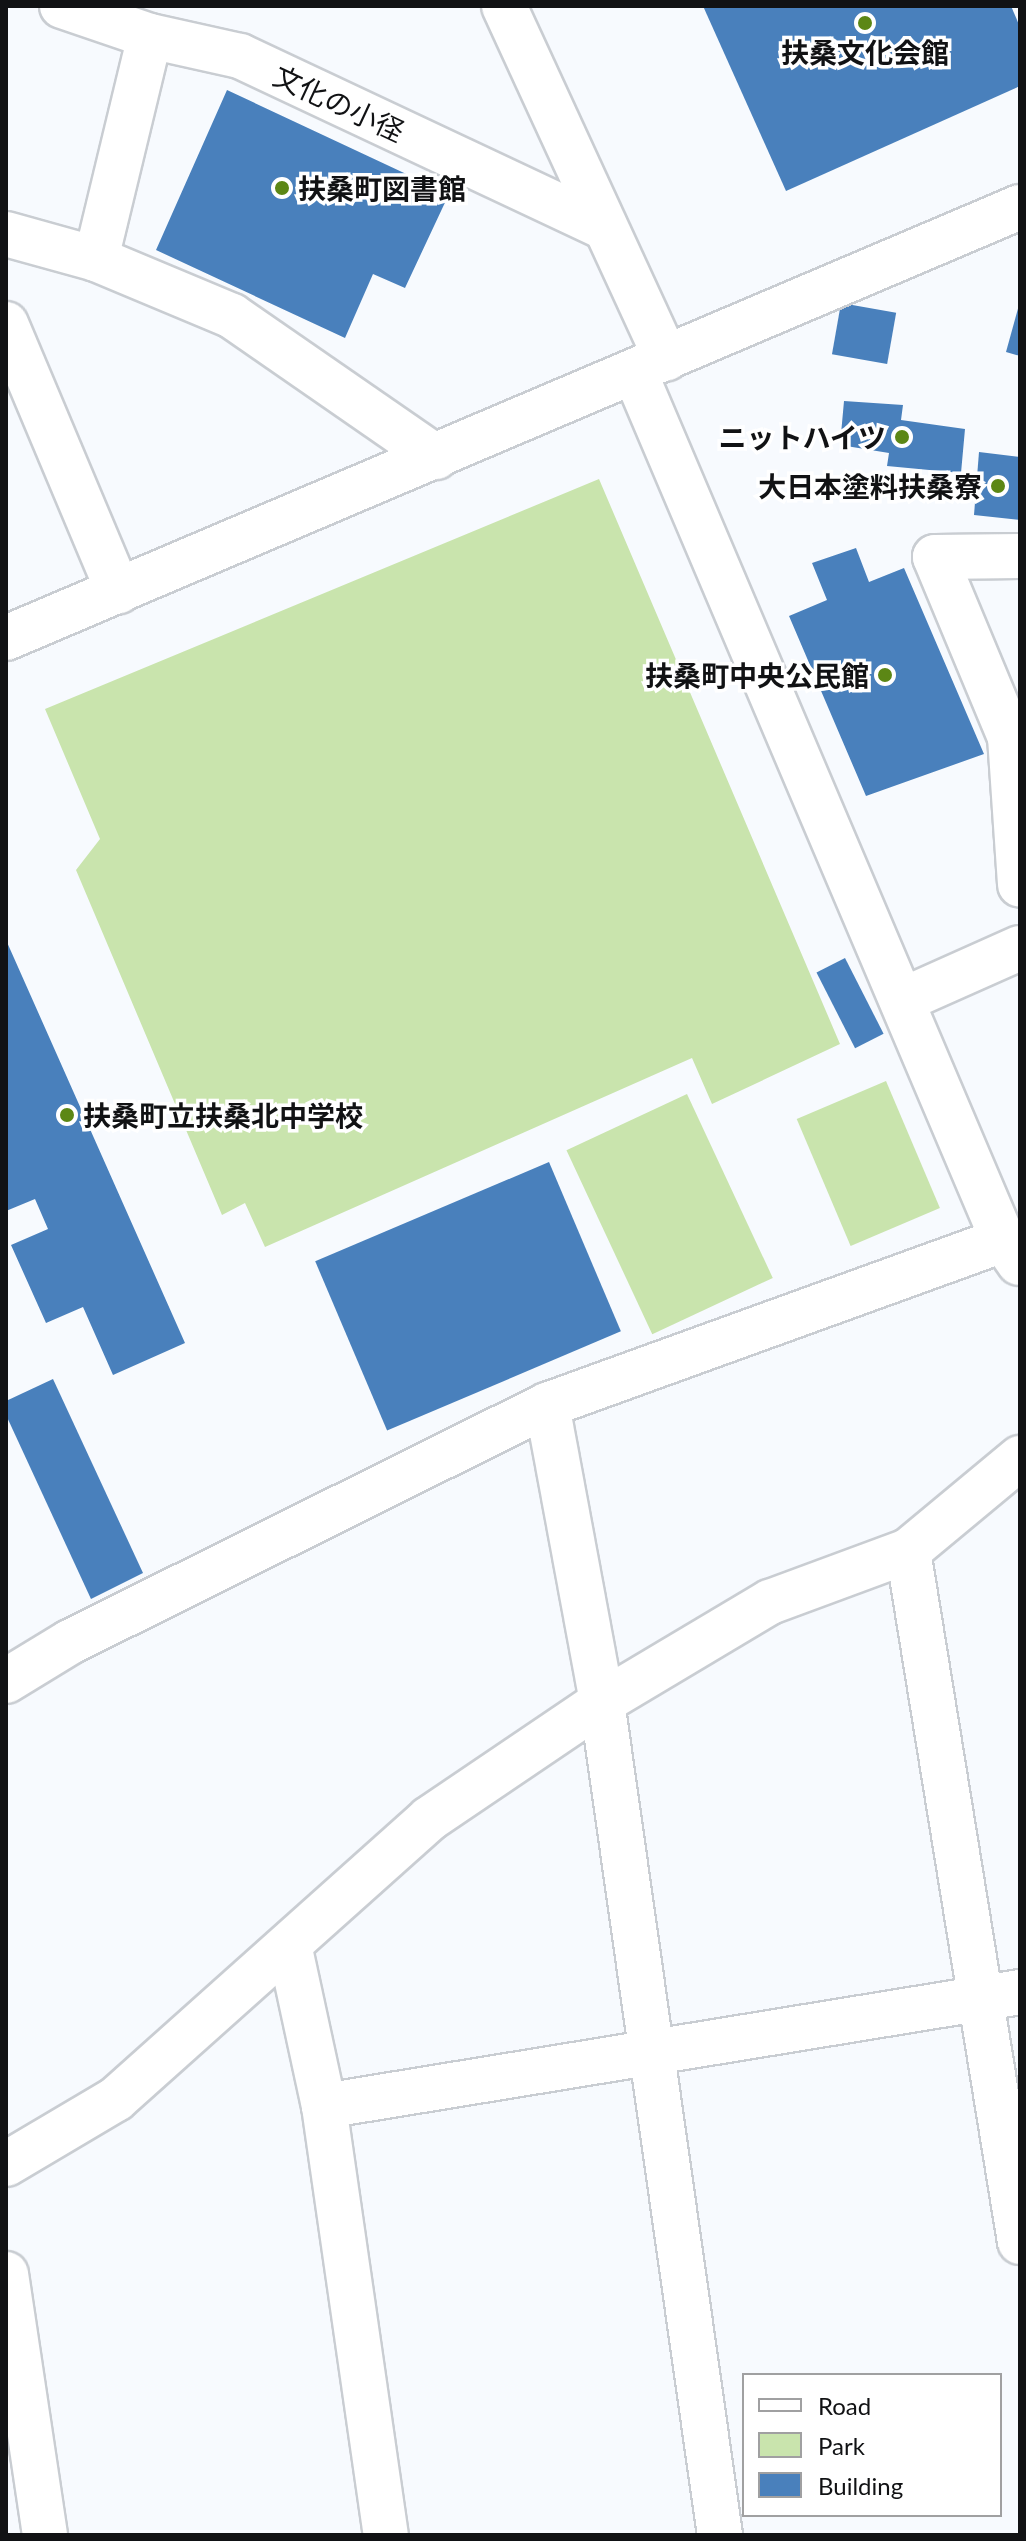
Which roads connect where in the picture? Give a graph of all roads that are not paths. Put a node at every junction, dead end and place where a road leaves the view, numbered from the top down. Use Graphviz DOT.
graph roads {
  1 [pos="62,6"];
  2 [pos="512,9"];
  3 [pos="113,15"];
  4 [pos="150,36"];
  5 [pos="1020,207"];
  6 [pos="605,228"];
  7 [pos="6,234"];
  8 [pos="96,259"];
  9 [pos="6,324"];
  10 [pos="650,366"];
  11 [pos="436,457"];
  12 [pos="1020,556"];
  13 [pos="118,591"];
  14 [pos="6,638"];
  15 [pos="1020,885"];
  16 [pos="1020,948"];
  17 [pos="903,1000"];
  18 [pos="1012,1253"];
  19 [pos="547,1405"];
  20 [pos="1020,1458"];
  21 [pos="908,1551"];
  22 [pos="6,1681"];
  23 [pos="602,1702"];
  24 [pos="290,1949"];
  25 [pos="1002,1994"];
  26 [pos="651,2054"];
  27 [pos="324,2106"];
  28 [pos="6,2164"];
  29 [pos="1020,2242"];
  30 [pos="6,2274"];
  31 [pos="45,2535"];
  32 [pos="386,2535"];
  33 [pos="720,2535"];
  1 -- 3 [label="street, 文化の小径"];
  2 -- 6 [label="street"];
  3 -- 4 [label="street, 文化の小径"];
  4 -- 6 [label="street, 文化の小径"];
  4 -- 8 [label="street"];
  5 -- 10 [label="street"];
  6 -- 10 [label="street"];
  7 -- 8 [label="street"];
  8 -- 11 [label="street"];
  9 -- 13 [label="street"];
  10 -- 11 [label="street"];
  10 -- 17 [label="street"];
  11 -- 13 [label="street"];
  12 -- 15 [label="street"];
  13 -- 14 [label="street"];
  16 -- 17 [label="street"];
  17 -- 18 [label="street"];
  18 -- 19 [label="street"];
  19 -- 22 [label="street"];
  19 -- 23 [label="street"];
  20 -- 21 [label="street"];
  21 -- 23 [label="street"];
  21 -- 25 [label="street"];
  23 -- 24 [label="street"];
  23 -- 26 [label="street"];
  24 -- 27 [label="street"];
  24 -- 28 [label="street"];
  25 -- 26 [label="street"];
  25 -- 29 [label="street"];
  26 -- 27 [label="street"];
  26 -- 33 [label="street"];
  27 -- 32 [label="street"];
  30 -- 31 [label="street"];
}
